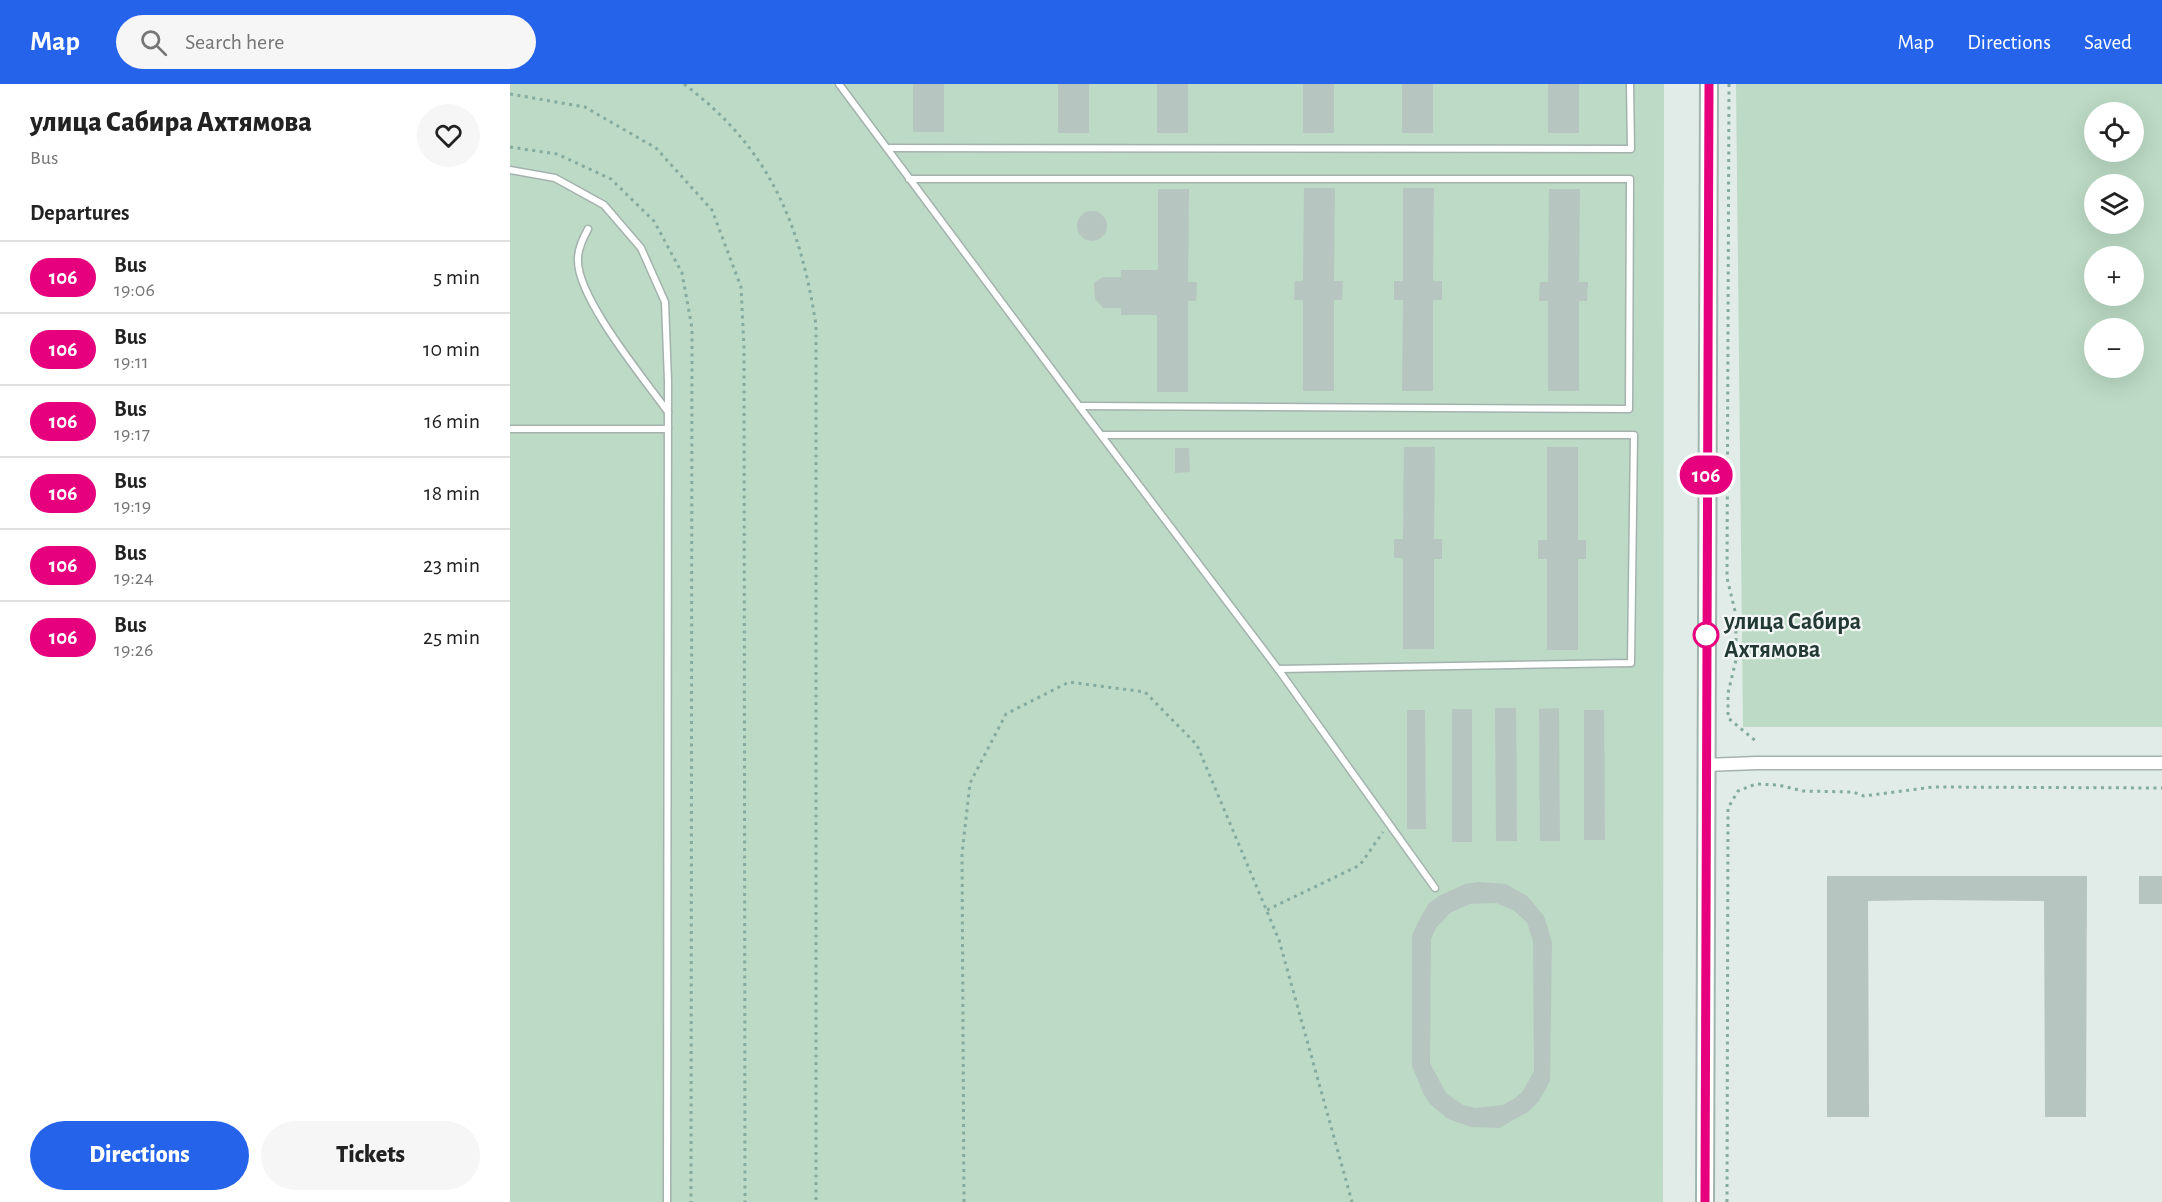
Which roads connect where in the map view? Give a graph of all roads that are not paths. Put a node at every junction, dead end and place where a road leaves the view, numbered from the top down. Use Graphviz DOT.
graph roads {
  1 [pos="839,84"];
  2 [pos="1630,84"];
  3 [pos="1709,84"];
  4 [pos="887,148"];
  5 [pos="510,171"];
  6 [pos="909,179"];
  7 [pos="588,229"];
  8 [pos="1078,406"];
  9 [pos="668,413"];
  10 [pos="510,429"];
  11 [pos="668,429"];
  12 [pos="1102,435"];
  13 [pos="1278,669"];
  14 [pos="2162,763"];
  15 [pos="1705,765"];
  16 [pos="1435,888"];
  17 [pos="667,1202"];
  18 [pos="1705,1202"];
  1 -- 4 [label="lane"];
  2 -- 4 [label="lane"];
  3 -- 15 [label="street"];
  4 -- 6 [label="lane"];
  5 -- 9 [label="lane"];
  6 -- 8 [label="lane"];
  6 -- 8 [label="lane"];
  7 -- 9 [label="lane"];
  8 -- 12 [label="lane"];
  9 -- 11 [label="lane"];
  10 -- 11 [label="lane"];
  11 -- 17 [label="lane"];
  12 -- 13 [label="lane"];
  12 -- 13 [label="lane"];
  13 -- 16 [label="lane"];
  14 -- 15 [label="street"];
  15 -- 18 [label="street"];
}
